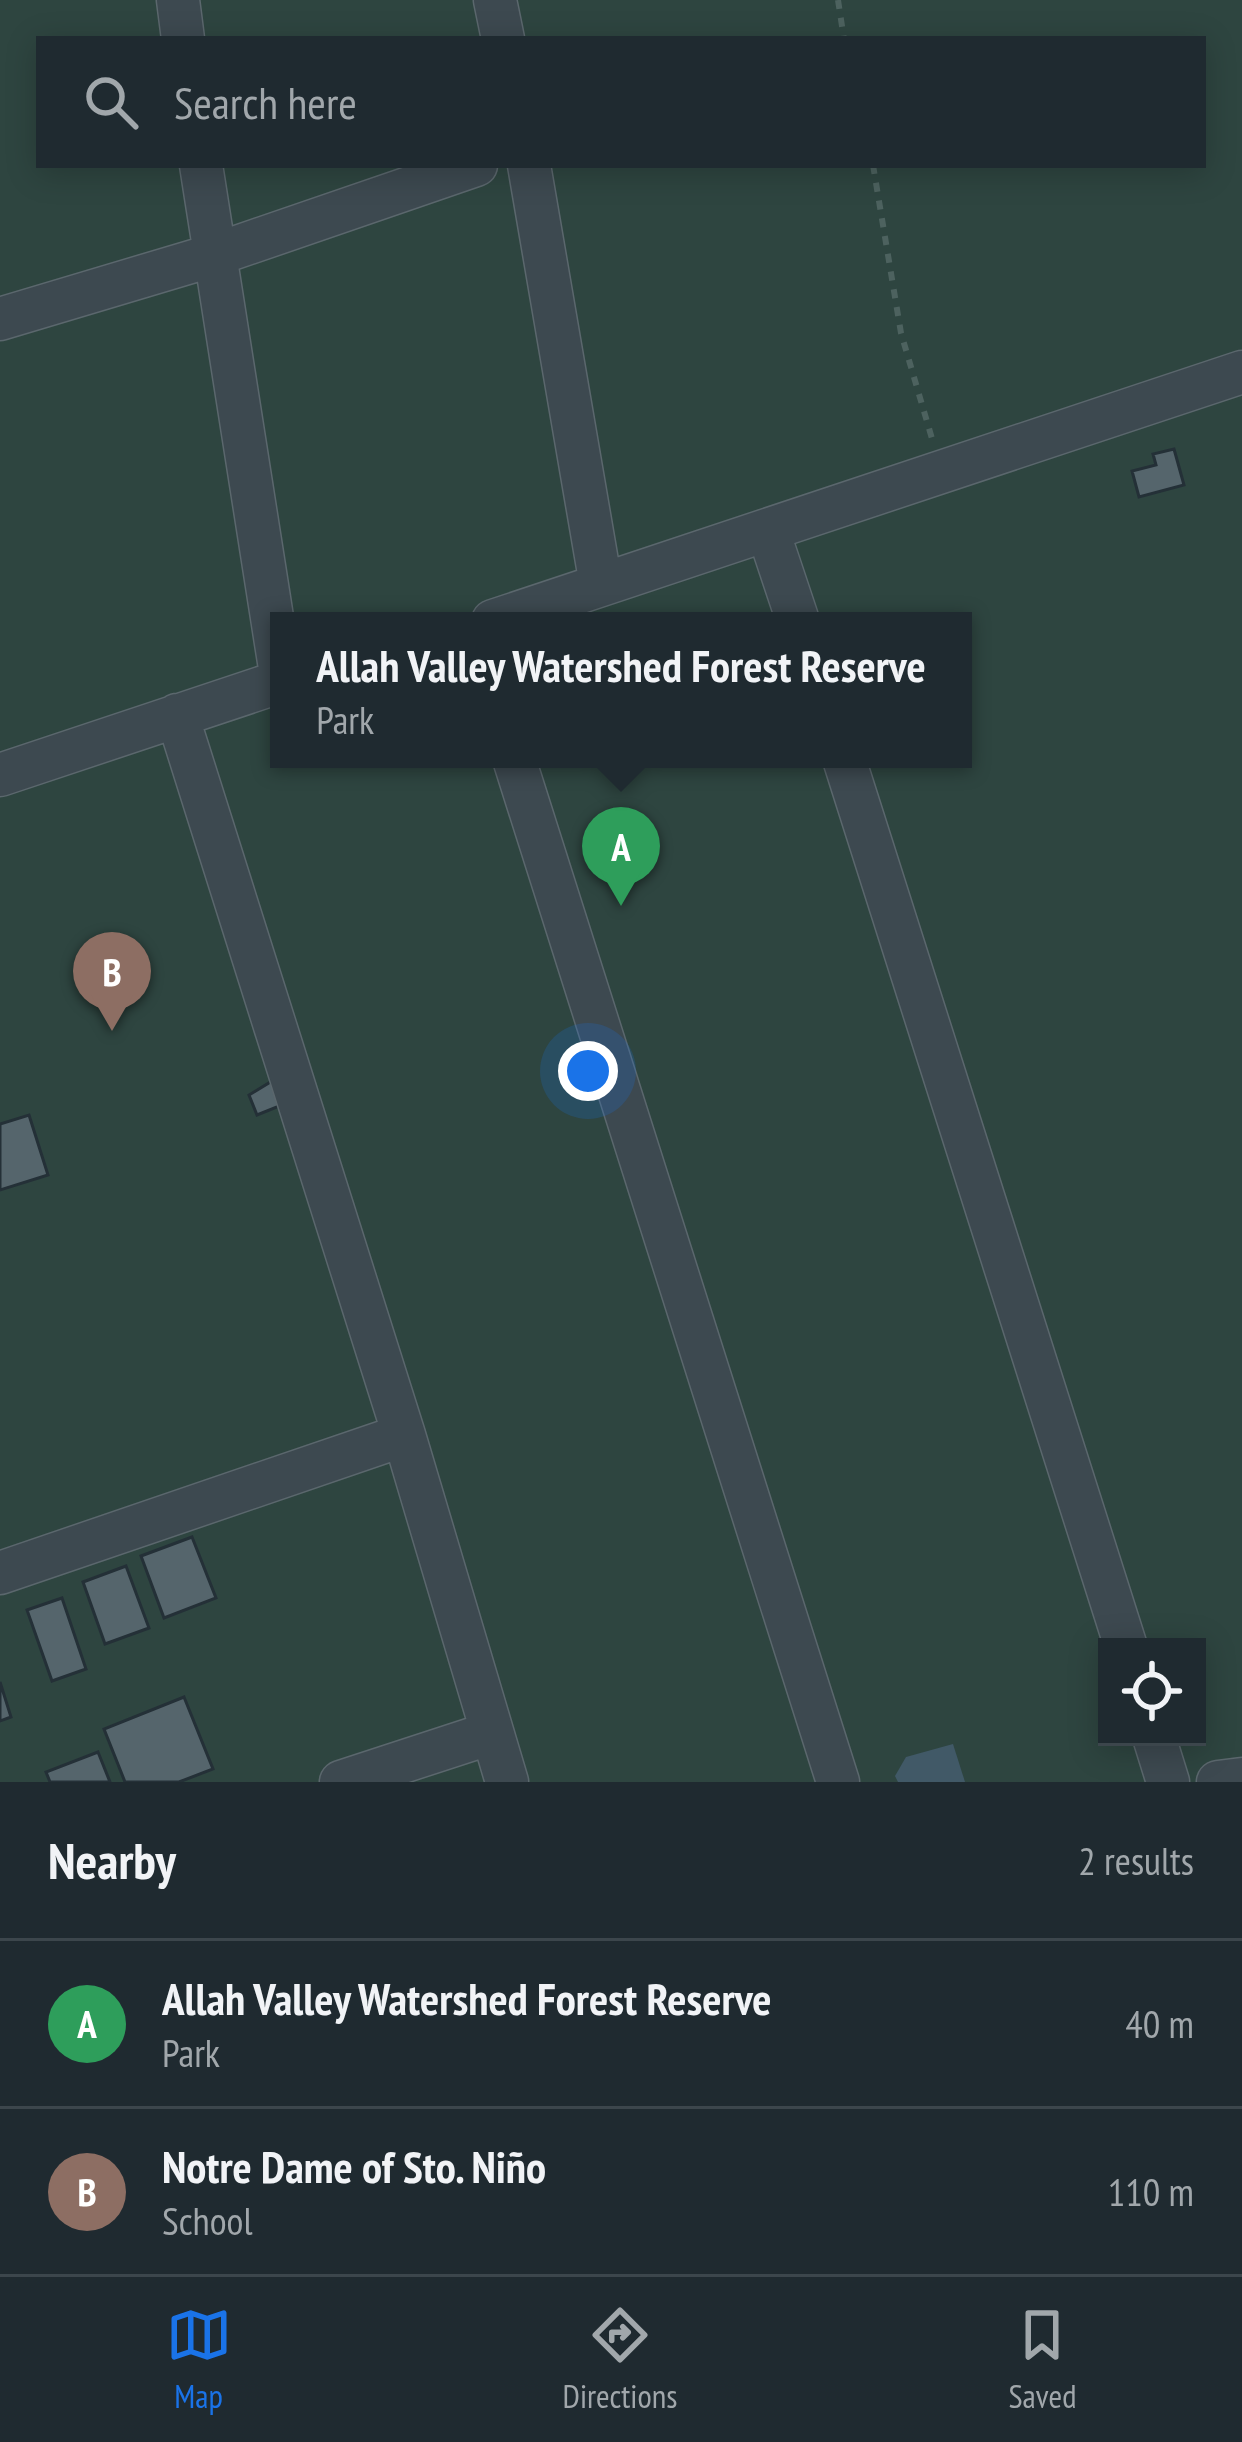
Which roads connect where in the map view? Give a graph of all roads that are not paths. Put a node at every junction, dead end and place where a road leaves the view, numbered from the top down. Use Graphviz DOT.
graph roads {
  1 [pos="178,0"];
  2 [pos="495,0"];
  3 [pos="183,36"];
  4 [pos="502,36"];
  5 [pos="201,168"];
  6 [pos="467,168"];
  7 [pos="530,168"];
  8 [pos="214,255"];
  9 [pos="0,319"];
  10 [pos="1242,372"];
  11 [pos="769,531"];
  12 [pos="601,585"];
  13 [pos="271,612"];
  14 [pos="520,612"];
  15 [pos="795,612"];
  16 [pos="270,685"];
  17 [pos="177,715"];
  18 [pos="517,768"];
  19 [pos="847,768"];
  20 [pos="0,775"];
  21 [pos="404,1436"];
  22 [pos="0,1573"];
  23 [pos="1123,1638"];
  24 [pos="491,1733"];
  25 [pos="1157,1746"];
  26 [pos="1242,1779"];
  27 [pos="341,1782"];
  28 [pos="507,1782"];
  29 [pos="838,1782"];
  30 [pos="1168,1782"];
  31 [pos="1218,1782"];
  1 -- 3 [label="street"];
  2 -- 4 [label="street"];
  5 -- 8 [label="street"];
  6 -- 8 [label="street"];
  7 -- 12 [label="street"];
  8 -- 9 [label="street"];
  8 -- 13 [label="street"];
  10 -- 11 [label="street"];
  11 -- 12 [label="street"];
  11 -- 15 [label="street"];
  12 -- 14 [label="street"];
  16 -- 17 [label="street"];
  17 -- 20 [label="street"];
  17 -- 21 [label="street"];
  18 -- 29 [label="street"];
  19 -- 23 [label="street"];
  21 -- 22 [label="street"];
  21 -- 24 [label="street"];
  24 -- 27 [label="street"];
  24 -- 28 [label="street"];
  25 -- 30 [label="street"];
  26 -- 31 [label="street"];
}
